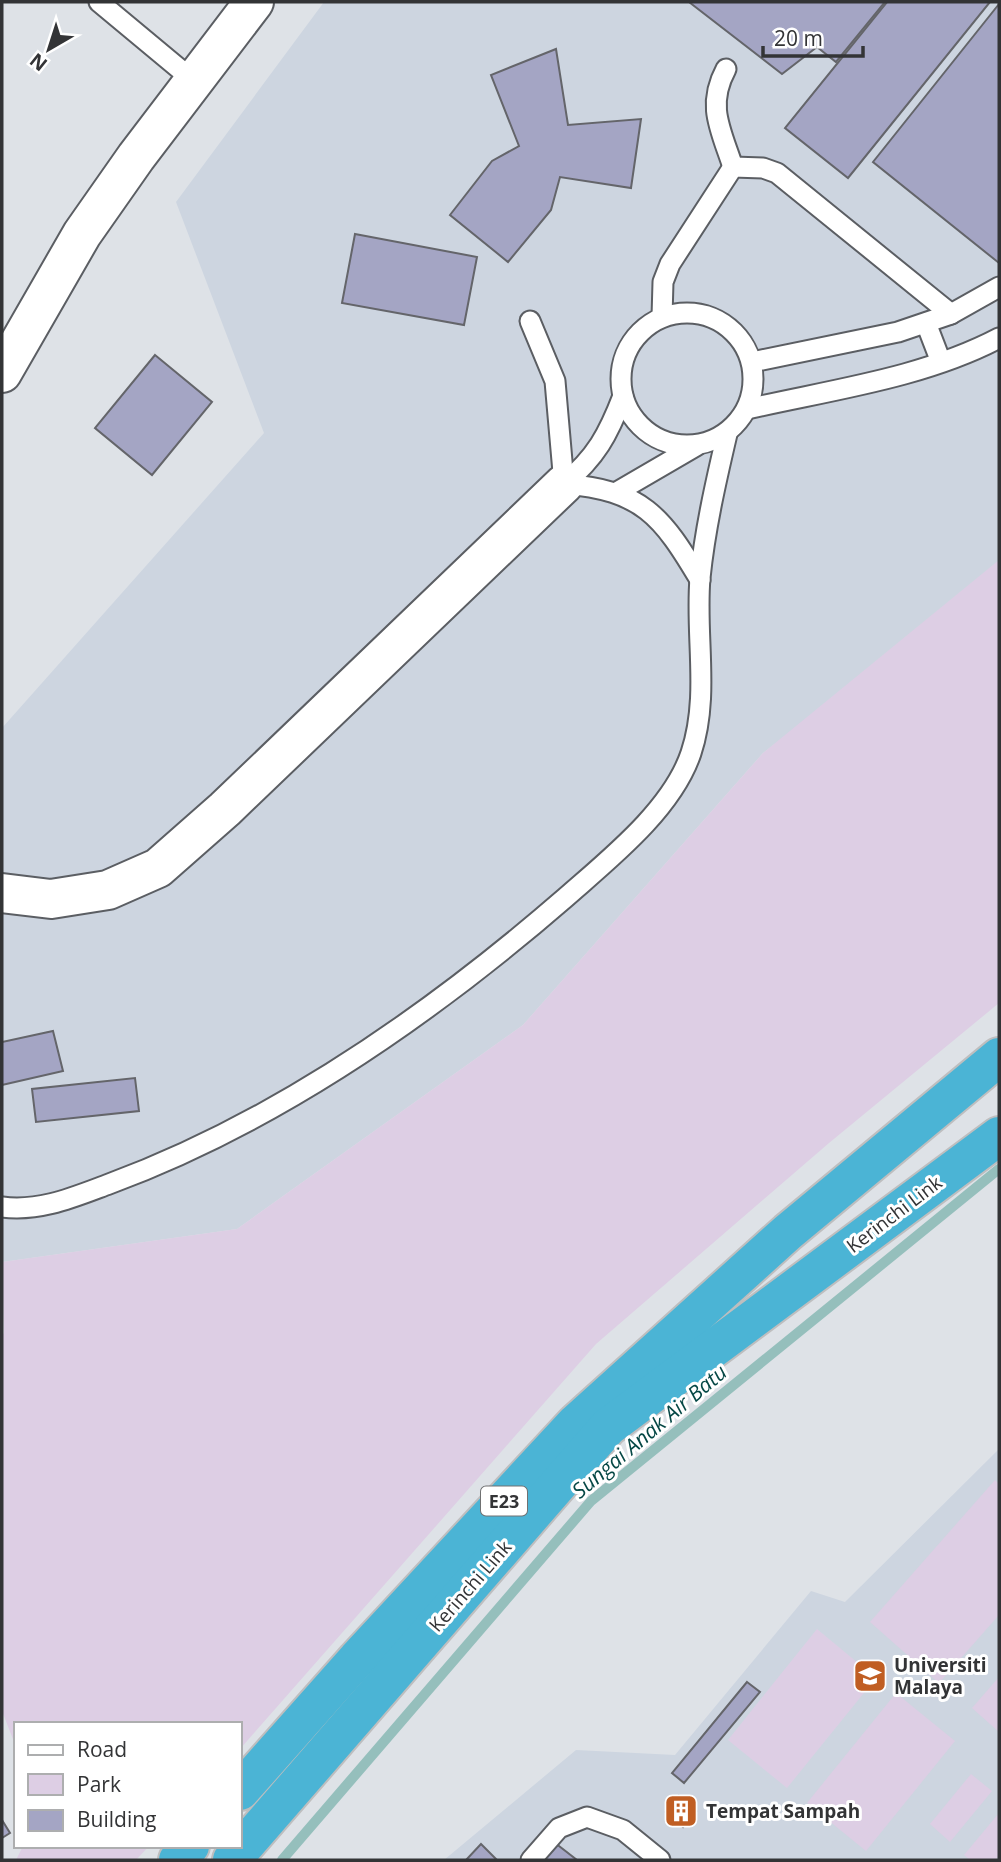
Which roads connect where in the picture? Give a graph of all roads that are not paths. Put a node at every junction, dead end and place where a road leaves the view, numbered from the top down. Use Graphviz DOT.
graph roads {
  1 [pos="99,2"];
  2 [pos="254,2"];
  3 [pos="726,69"];
  4 [pos="194,82"];
  5 [pos="733,167"];
  6 [pos="999,287"];
  7 [pos="951,314"];
  8 [pos="662,317"];
  9 [pos="530,321"];
  10 [pos="926,323"];
  11 [pos="999,338"];
  12 [pos="752,362"];
  13 [pos="941,362"];
  14 [pos="2,373"];
  15 [pos="623,396"];
  16 [pos="747,409"];
  17 [pos="727,433"];
  18 [pos="697,445"];
  19 [pos="564,484"];
  20 [pos="617,492"];
  21 [pos="700,580"];
  22 [pos="2,893"];
  23 [pos="999,1057"];
  24 [pos="999,1136"];
  25 [pos="2,1207"];
  26 [pos="242,1789"];
  27 [pos="232,1860"];
  28 [pos="531,1860"];
  29 [pos="660,1860"];
  1 -- 4 [label="lane"];
  2 -- 4 [label="street"];
  3 -- 5 [label="lane"];
  4 -- 14 [label="street"];
  5 -- 7 [label="lane"];
  5 -- 8 [label="lane"];
  6 -- 7 [label="lane"];
  7 -- 10 [label="lane"];
  8 -- 12 [label="lane"];
  8 -- 15 [label="lane"];
  9 -- 19 [label="lane"];
  10 -- 12 [label="lane"];
  10 -- 13 [label="lane"];
  11 -- 13 [label="lane"];
  12 -- 16 [label="lane"];
  13 -- 16 [label="lane"];
  15 -- 18 [label="lane"];
  15 -- 19 [label="lane"];
  16 -- 17 [label="lane"];
  17 -- 18 [label="lane"];
  17 -- 21 [label="lane"];
  18 -- 20 [label="lane"];
  19 -- 20 [label="lane"];
  19 -- 22 [label="street"];
  20 -- 21 [label="lane"];
  21 -- 25 [label="lane"];
  23 -- 26 [label="highway, Kerinchi Link / E23"];
  24 -- 27 [label="highway, Kerinchi Link / E23"];
  28 -- 29 [label="lane"];
}
